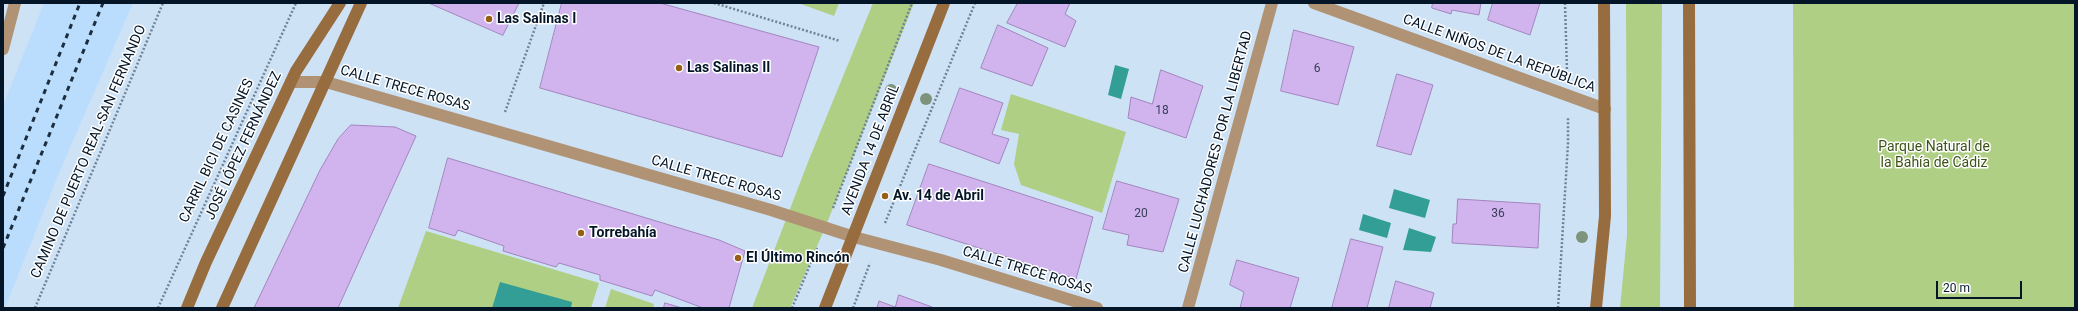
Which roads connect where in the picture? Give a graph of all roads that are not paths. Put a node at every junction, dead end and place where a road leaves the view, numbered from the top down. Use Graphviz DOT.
graph roads {
  1 [pos="15,3"];
  2 [pos="340,3"];
  3 [pos="361,3"];
  4 [pos="944,3"];
  5 [pos="1272,3"];
  6 [pos="1314,3"];
  7 [pos="1604,3"];
  8 [pos="1689,3"];
  9 [pos="3,49"];
  10 [pos="291,82"];
  11 [pos="326,82"];
  12 [pos="1605,109"];
  13 [pos="854,237"];
  14 [pos="187,308"];
  15 [pos="222,308"];
  16 [pos="825,308"];
  17 [pos="1097,308"];
  18 [pos="1188,308"];
  19 [pos="1596,308"];
  20 [pos="1690,308"];
  1 -- 9 [label="street"];
  2 -- 10 [label="street, JOSÉ LÓPEZ FERNÁNDEZ"];
  3 -- 11 [label="street"];
  4 -- 13 [label="street, AVENIDA 14 DE ABRIL"];
  5 -- 18 [label="street, CALLE LUCHADORES POR LA LIBERTAD"];
  6 -- 12 [label="street, CALLE NIÑOS DE LA REPÚBLICA"];
  7 -- 12 [label="street"];
  8 -- 20 [label="street"];
  10 -- 11 [label="street, CALLE TRECE ROSAS"];
  10 -- 14 [label="street, JOSÉ LÓPEZ FERNÁNDEZ"];
  11 -- 13 [label="street, CALLE TRECE ROSAS"];
  11 -- 15 [label="street"];
  12 -- 19 [label="street"];
  13 -- 16 [label="street, AVENIDA 14 DE ABRIL"];
  13 -- 17 [label="street, CALLE TRECE ROSAS"];
}
